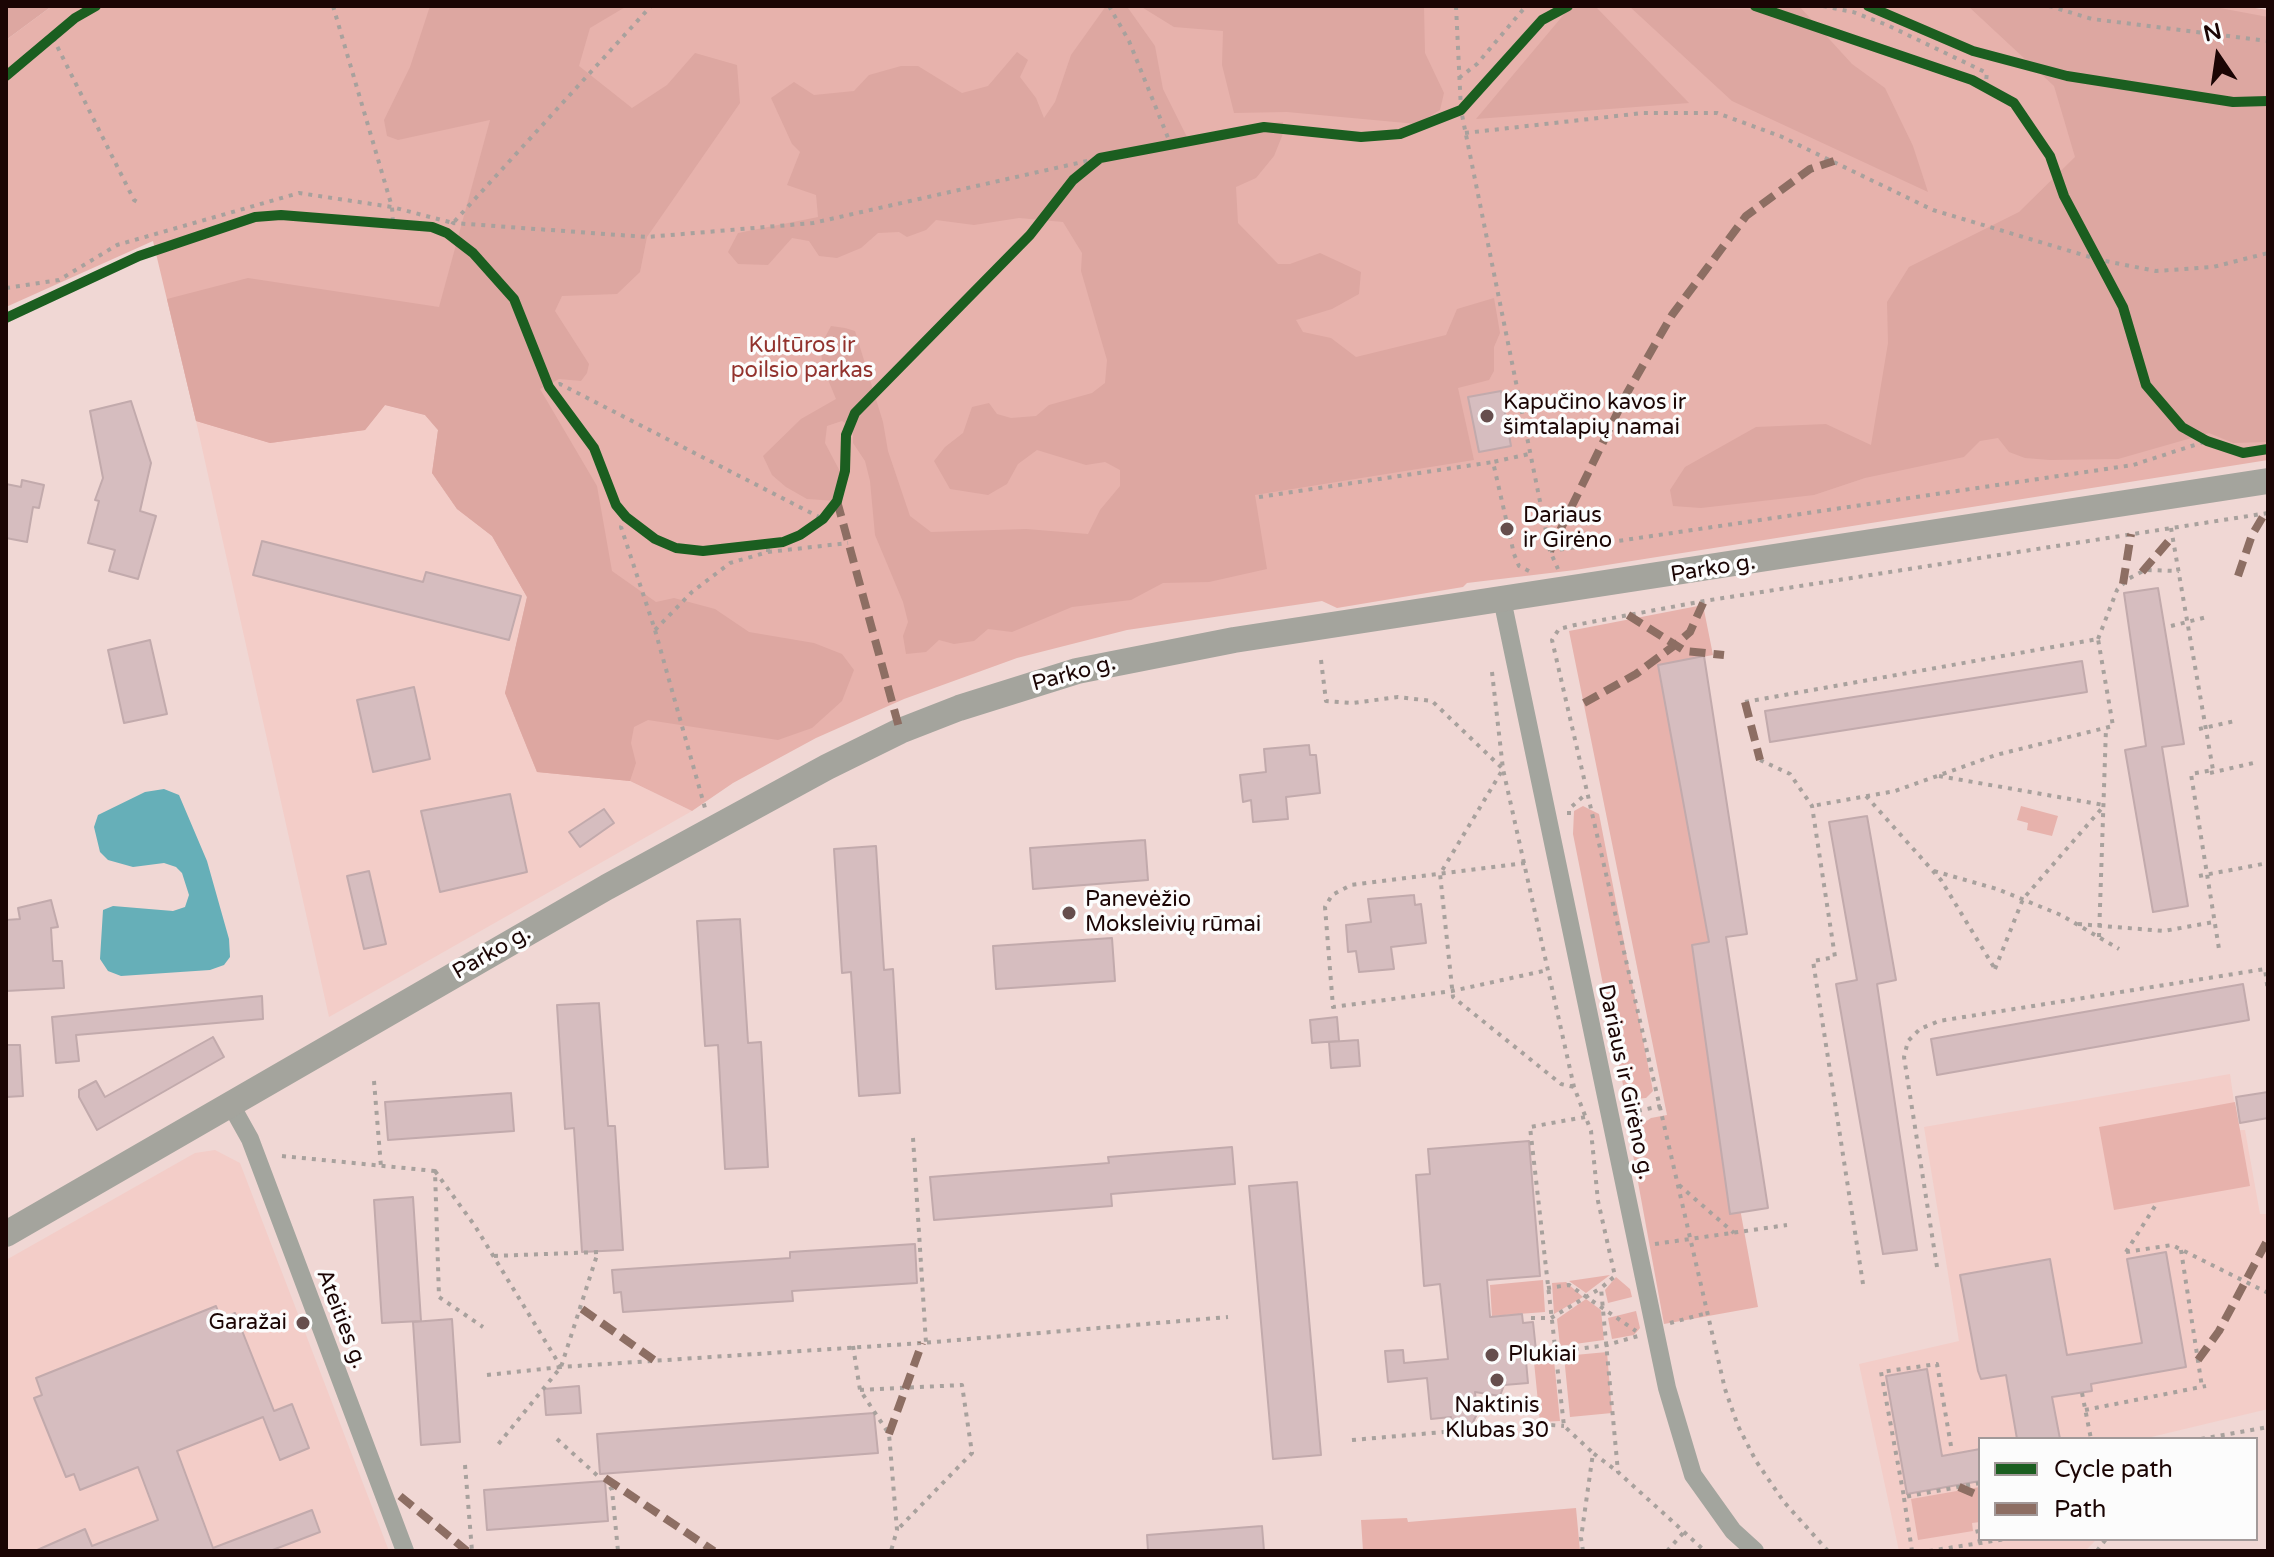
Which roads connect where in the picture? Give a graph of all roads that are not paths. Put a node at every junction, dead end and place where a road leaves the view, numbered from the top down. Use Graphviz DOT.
graph roads {
  1 [pos="2268,481"];
  2 [pos="1502,599"];
  3 [pos="231,1105"];
  4 [pos="6,1234"];
  5 [pos="405,1551"];
  6 [pos="1755,1551"];
  1 -- 2 [label="main road, Parko g."];
  2 -- 3 [label="main road, Parko g."];
  2 -- 6 [label="street, Dariaus ir Girėno g."];
  3 -- 4 [label="main road, Parko g."];
  3 -- 5 [label="street, Ateities g."];
}
